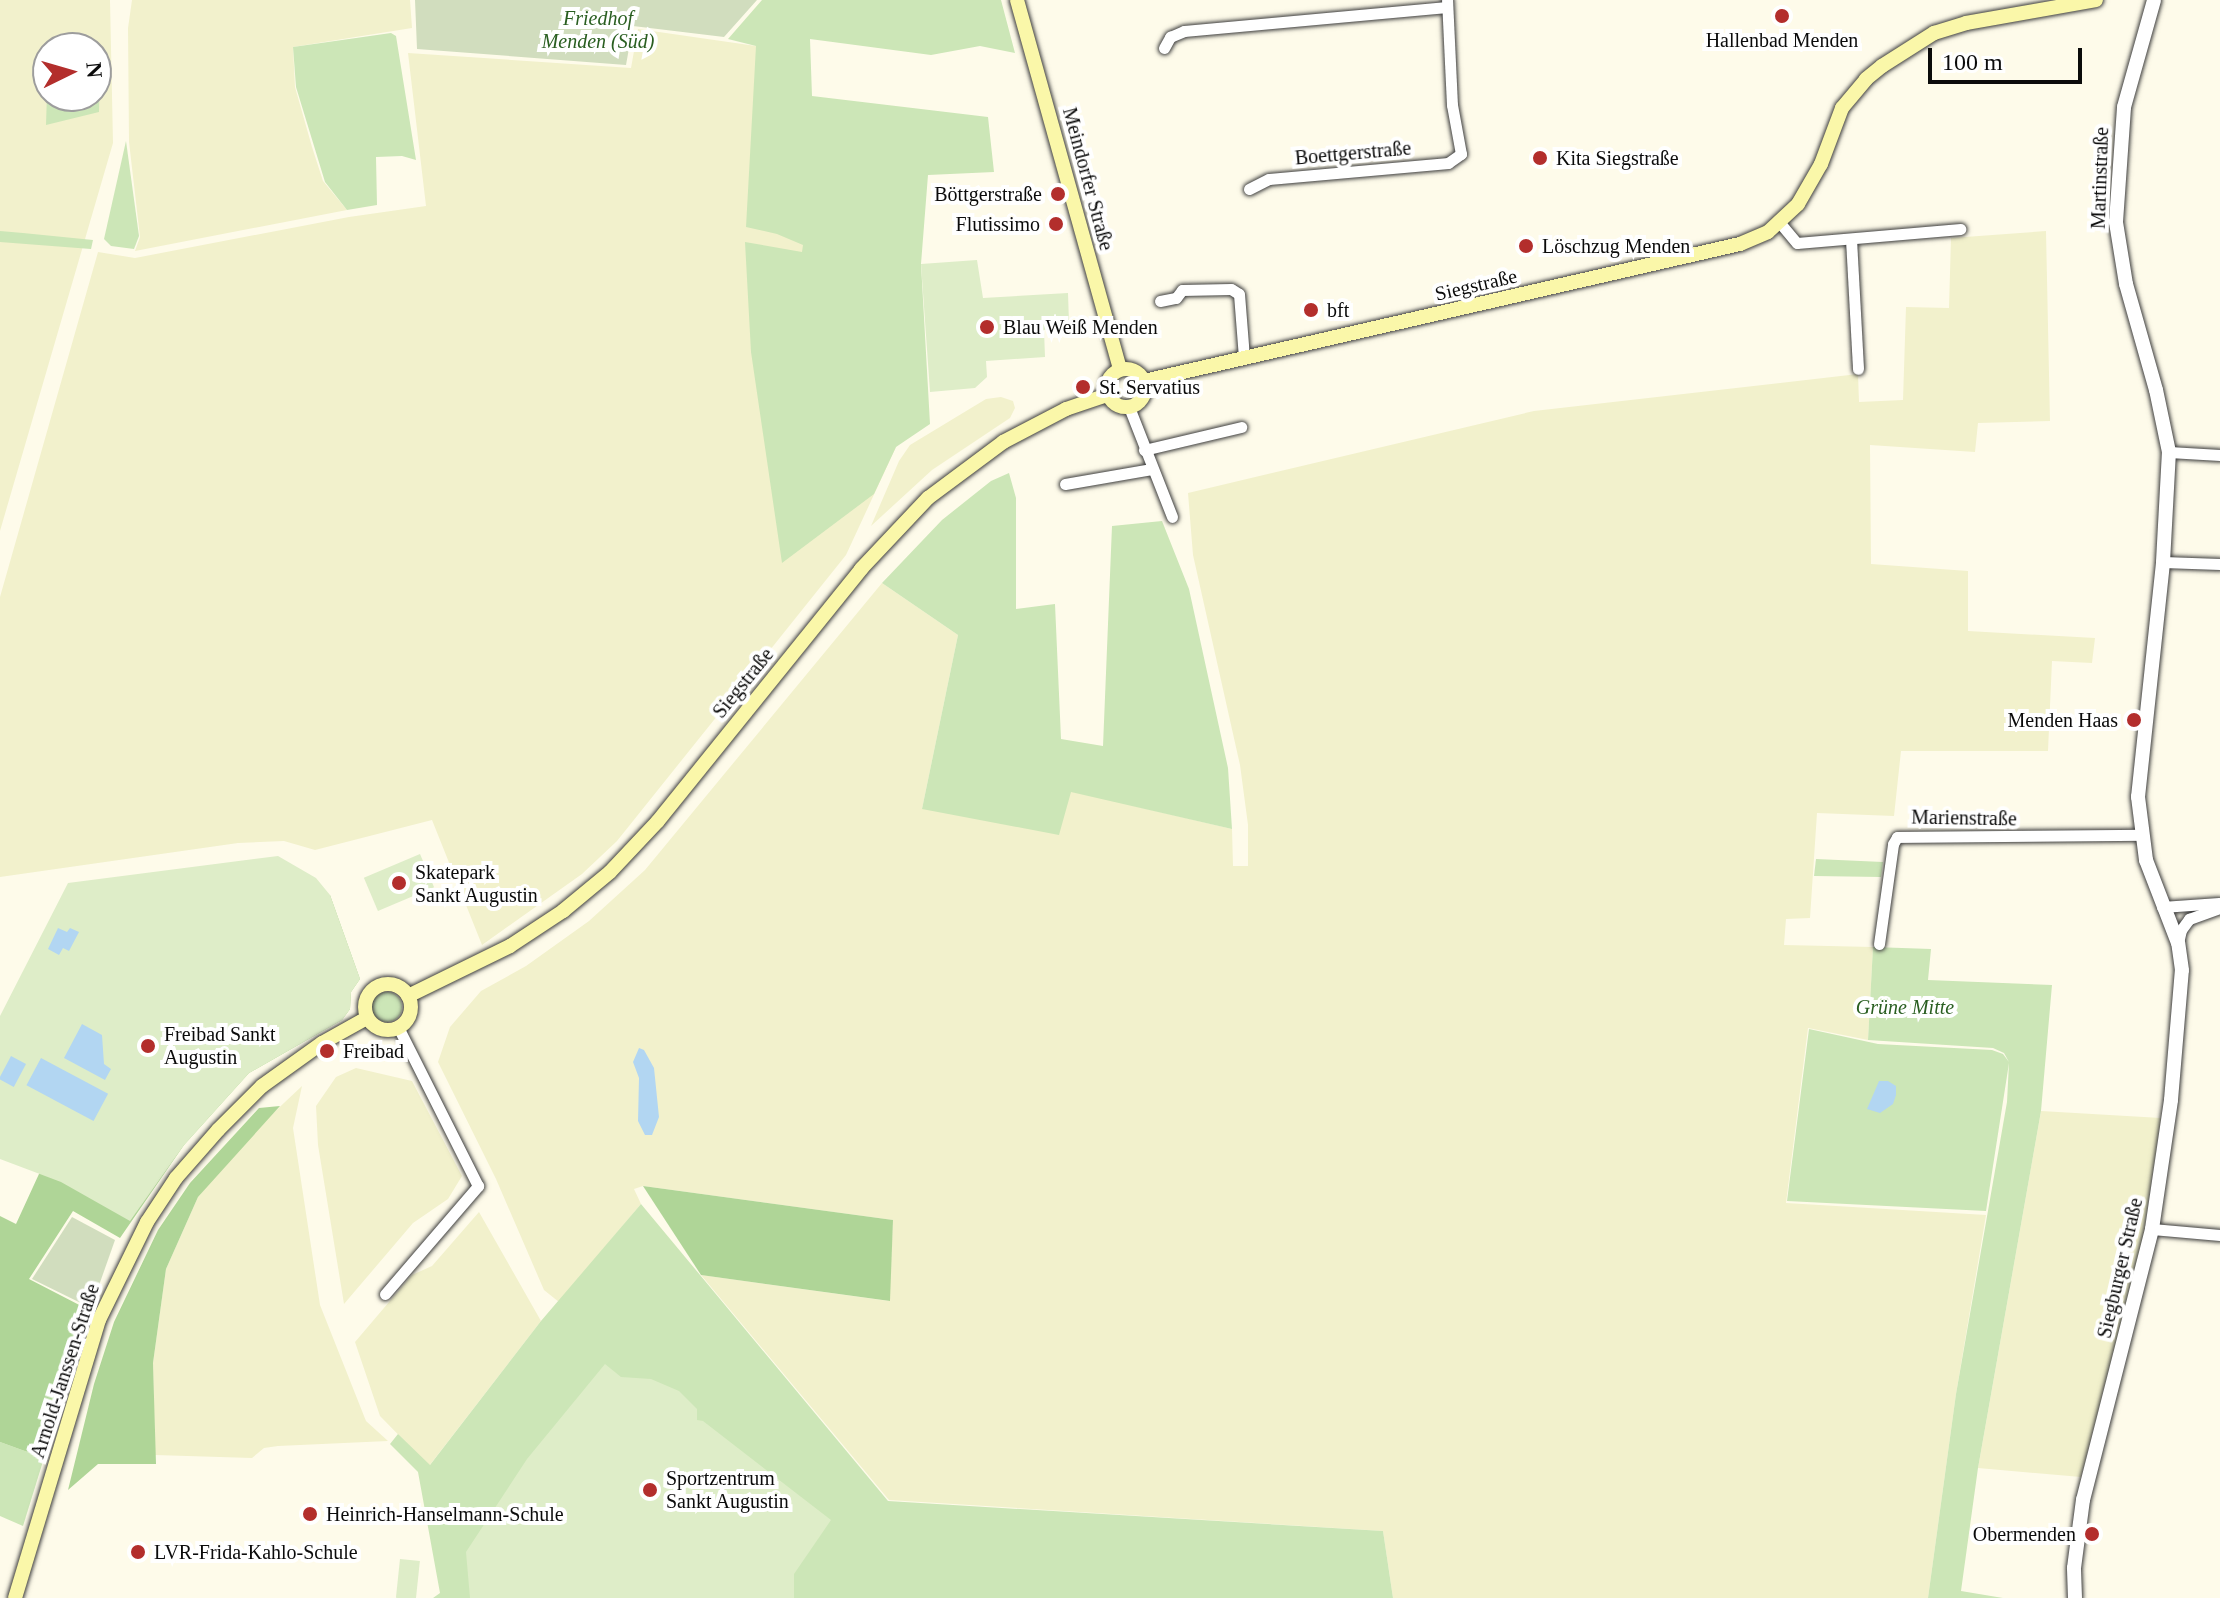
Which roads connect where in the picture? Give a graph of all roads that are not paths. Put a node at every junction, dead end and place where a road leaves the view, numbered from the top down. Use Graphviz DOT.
graph roads {
  1 [pos="1017,0"];
  2 [pos="2096,0"];
  3 [pos="2154,0"];
  4 [pos="1447,4"];
  5 [pos="1164,48"];
  6 [pos="1249,189"];
  7 [pos="1780,223"];
  8 [pos="1960,229"];
  9 [pos="1851,239"];
  10 [pos="1160,301"];
  11 [pos="1244,357"];
  12 [pos="1120,369"];
  13 [pos="1858,369"];
  14 [pos="1144,381"];
  15 [pos="1107,395"];
  16 [pos="1129,407"];
  17 [pos="1241,427"];
  18 [pos="1144,450"];
  19 [pos="2169,452"];
  20 [pos="2220,455"];
  21 [pos="1152,469"];
  22 [pos="1065,484"];
  23 [pos="1172,517"];
  24 [pos="2163,562"];
  25 [pos="2220,564"];
  26 [pos="2141,835"];
  27 [pos="2220,906"];
  28 [pos="2162,907"];
  29 [pos="2178,943"];
  30 [pos="1879,944"];
  31 [pos="408,996"];
  32 [pos="367,1018"];
  33 [pos="398,1027"];
  34 [pos="2152,1229"];
  35 [pos="2220,1235"];
  36 [pos="385,1294"];
  37 [pos="15,1598"];
  38 [pos="2075,1598"];
  1 -- 12 [label="main road, Meindorfer Straße"];
  2 -- 7 [label="main road, Siegstraße"];
  3 -- 19 [label="street, Martinstraße"];
  4 -- 5 [label="street"];
  4 -- 6 [label="street, Boettgerstraße"];
  7 -- 9 [label="street"];
  7 -- 11 [label="main road, Siegstraße"];
  8 -- 9 [label="street"];
  9 -- 13 [label="street"];
  10 -- 11 [label="street"];
  11 -- 14 [label="main road, Siegstraße"];
  12 -- 14 [label="main road"];
  12 -- 15 [label="main road"];
  14 -- 16 [label="main road"];
  15 -- 16 [label="main road"];
  15 -- 31 [label="main road, Siegstraße"];
  16 -- 18 [label="street"];
  17 -- 18 [label="street"];
  18 -- 21 [label="street"];
  19 -- 20 [label="street"];
  19 -- 24 [label="street, Martinstraße"];
  21 -- 22 [label="street"];
  21 -- 23 [label="street"];
  24 -- 25 [label="street"];
  24 -- 26 [label="street, Martinstraße"];
  26 -- 28 [label="street, Martinstraße"];
  26 -- 30 [label="street, Marienstraße"];
  27 -- 28 [label="street"];
  27 -- 29 [label="street"];
  28 -- 29 [label="street, Siegburger Straße"];
  29 -- 34 [label="street, Siegburger Straße"];
  31 -- 32 [label="main road"];
  31 -- 33 [label="main road"];
  32 -- 33 [label="main road"];
  32 -- 37 [label="main road, Arnold-Janssen-Straße"];
  33 -- 36 [label="street"];
  34 -- 35 [label="street"];
  34 -- 38 [label="street, Siegburger Straße"];
}
